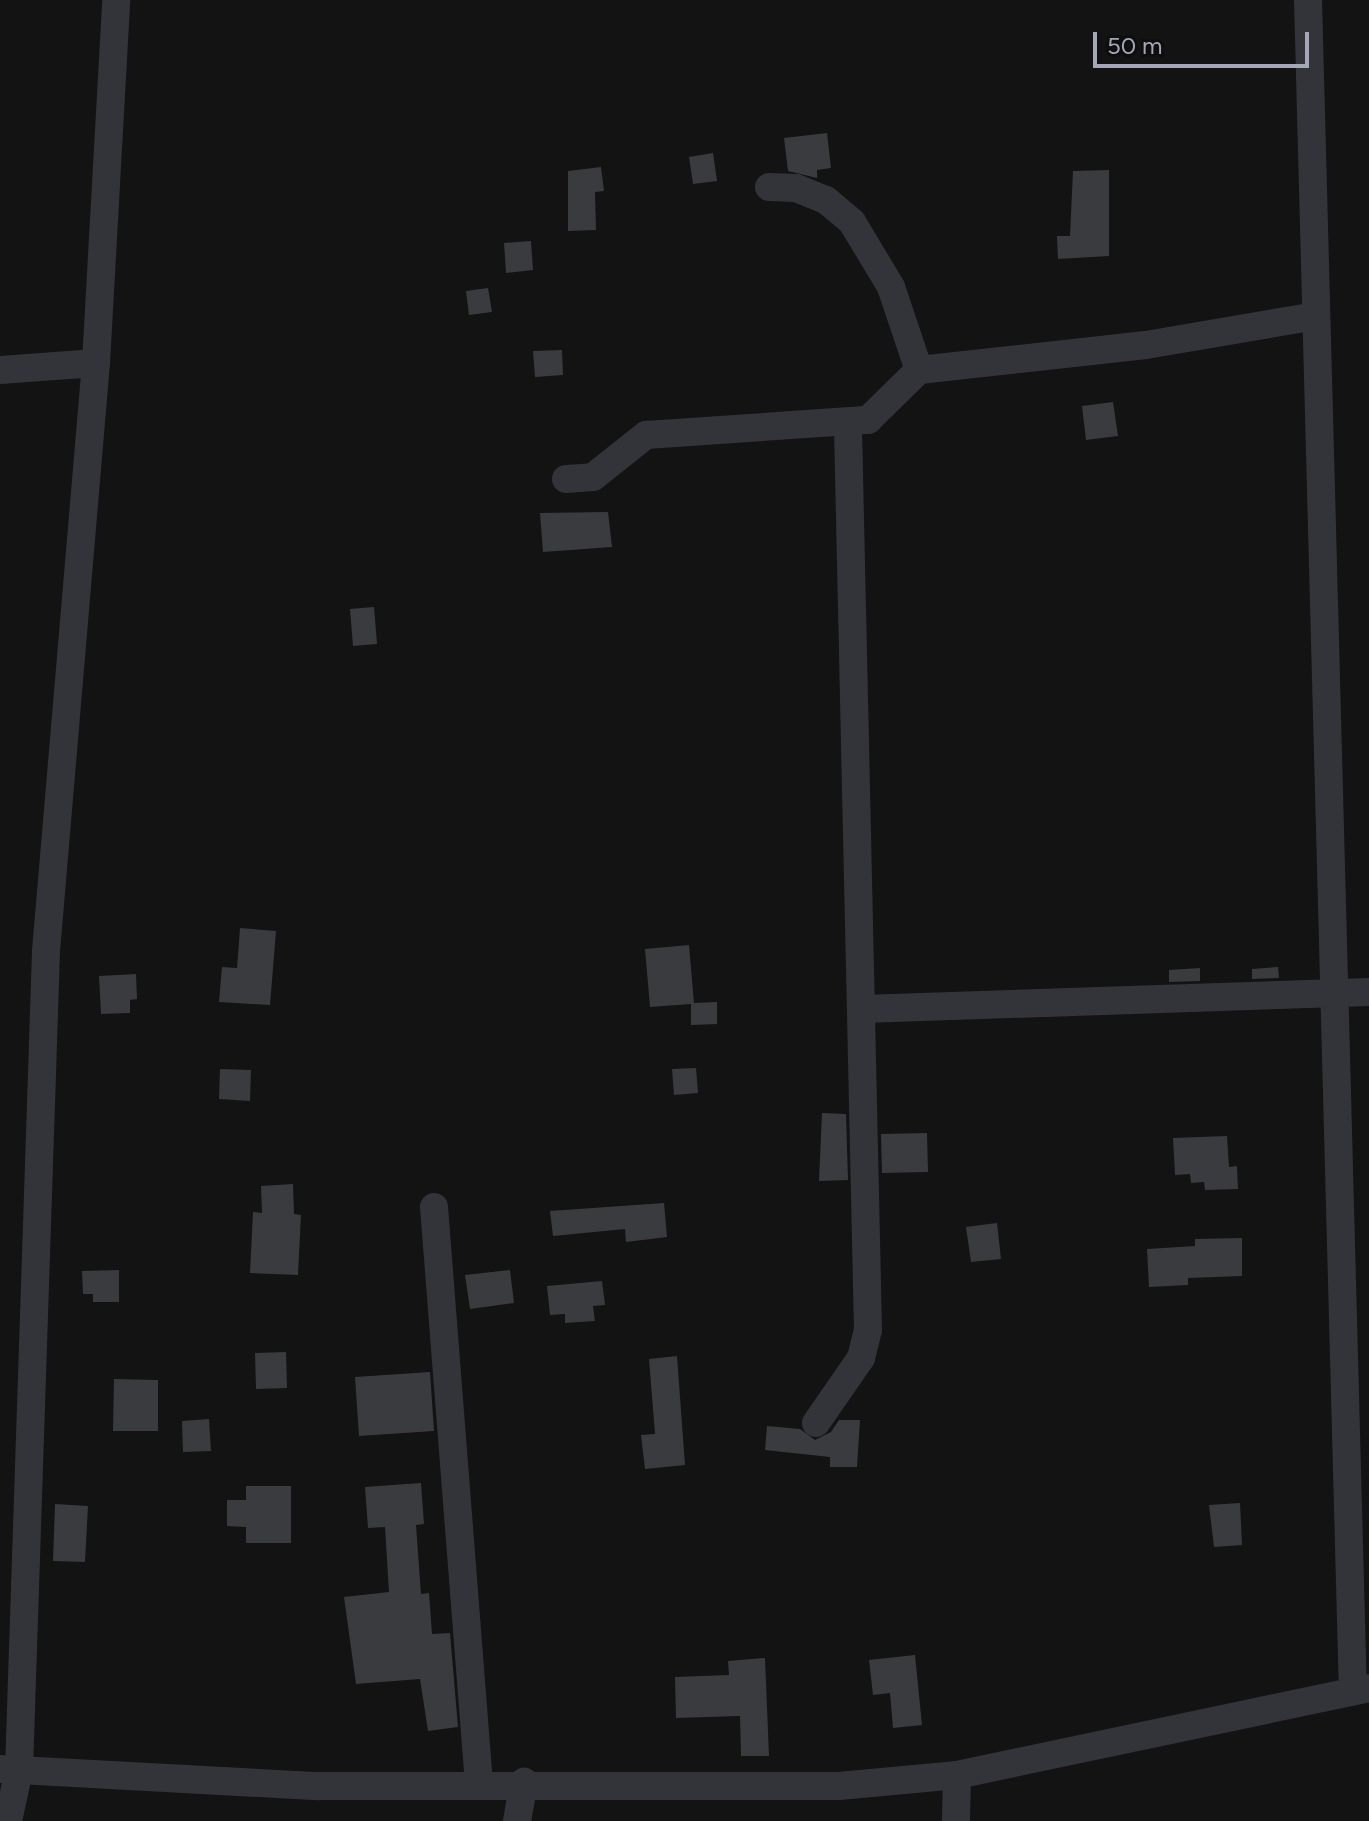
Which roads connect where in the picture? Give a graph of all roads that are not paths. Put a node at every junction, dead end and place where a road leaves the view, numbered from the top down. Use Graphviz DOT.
graph roads {
  1 [pos="116,0"];
  2 [pos="1308,0"];
  3 [pos="769,187"];
  4 [pos="1315,316"];
  5 [pos="96,363"];
  6 [pos="0,370"];
  7 [pos="919,370"];
  8 [pos="848,425"];
  9 [pos="566,479"];
  10 [pos="1369,992"];
  11 [pos="1334,993"];
  12 [pos="863,1009"];
  13 [pos="434,1207"];
  14 [pos="816,1423"];
  15 [pos="1361,1690"];
  16 [pos="9,1770"];
  17 [pos="957,1775"];
  18 [pos="524,1782"];
  19 [pos="479,1784"];
  20 [pos="8,1821"];
  21 [pos="517,1821"];
  22 [pos="956,1821"];
  1 -- 5 [label="street"];
  2 -- 4 [label="street"];
  3 -- 7 [label="street"];
  4 -- 7 [label="street"];
  4 -- 11 [label="street"];
  5 -- 6 [label="street"];
  5 -- 16 [label="street"];
  7 -- 8 [label="street"];
  8 -- 9 [label="street"];
  8 -- 12 [label="street"];
  10 -- 11 [label="street"];
  11 -- 12 [label="street"];
  11 -- 15 [label="street"];
  12 -- 14 [label="street"];
  13 -- 19 [label="street"];
  15 -- 17 [label="street"];
  16 -- 19 [label="street"];
  16 -- 20 [label="street"];
  17 -- 18 [label="street"];
  17 -- 22 [label="street"];
  18 -- 19 [label="street"];
  18 -- 21 [label="street"];
}
